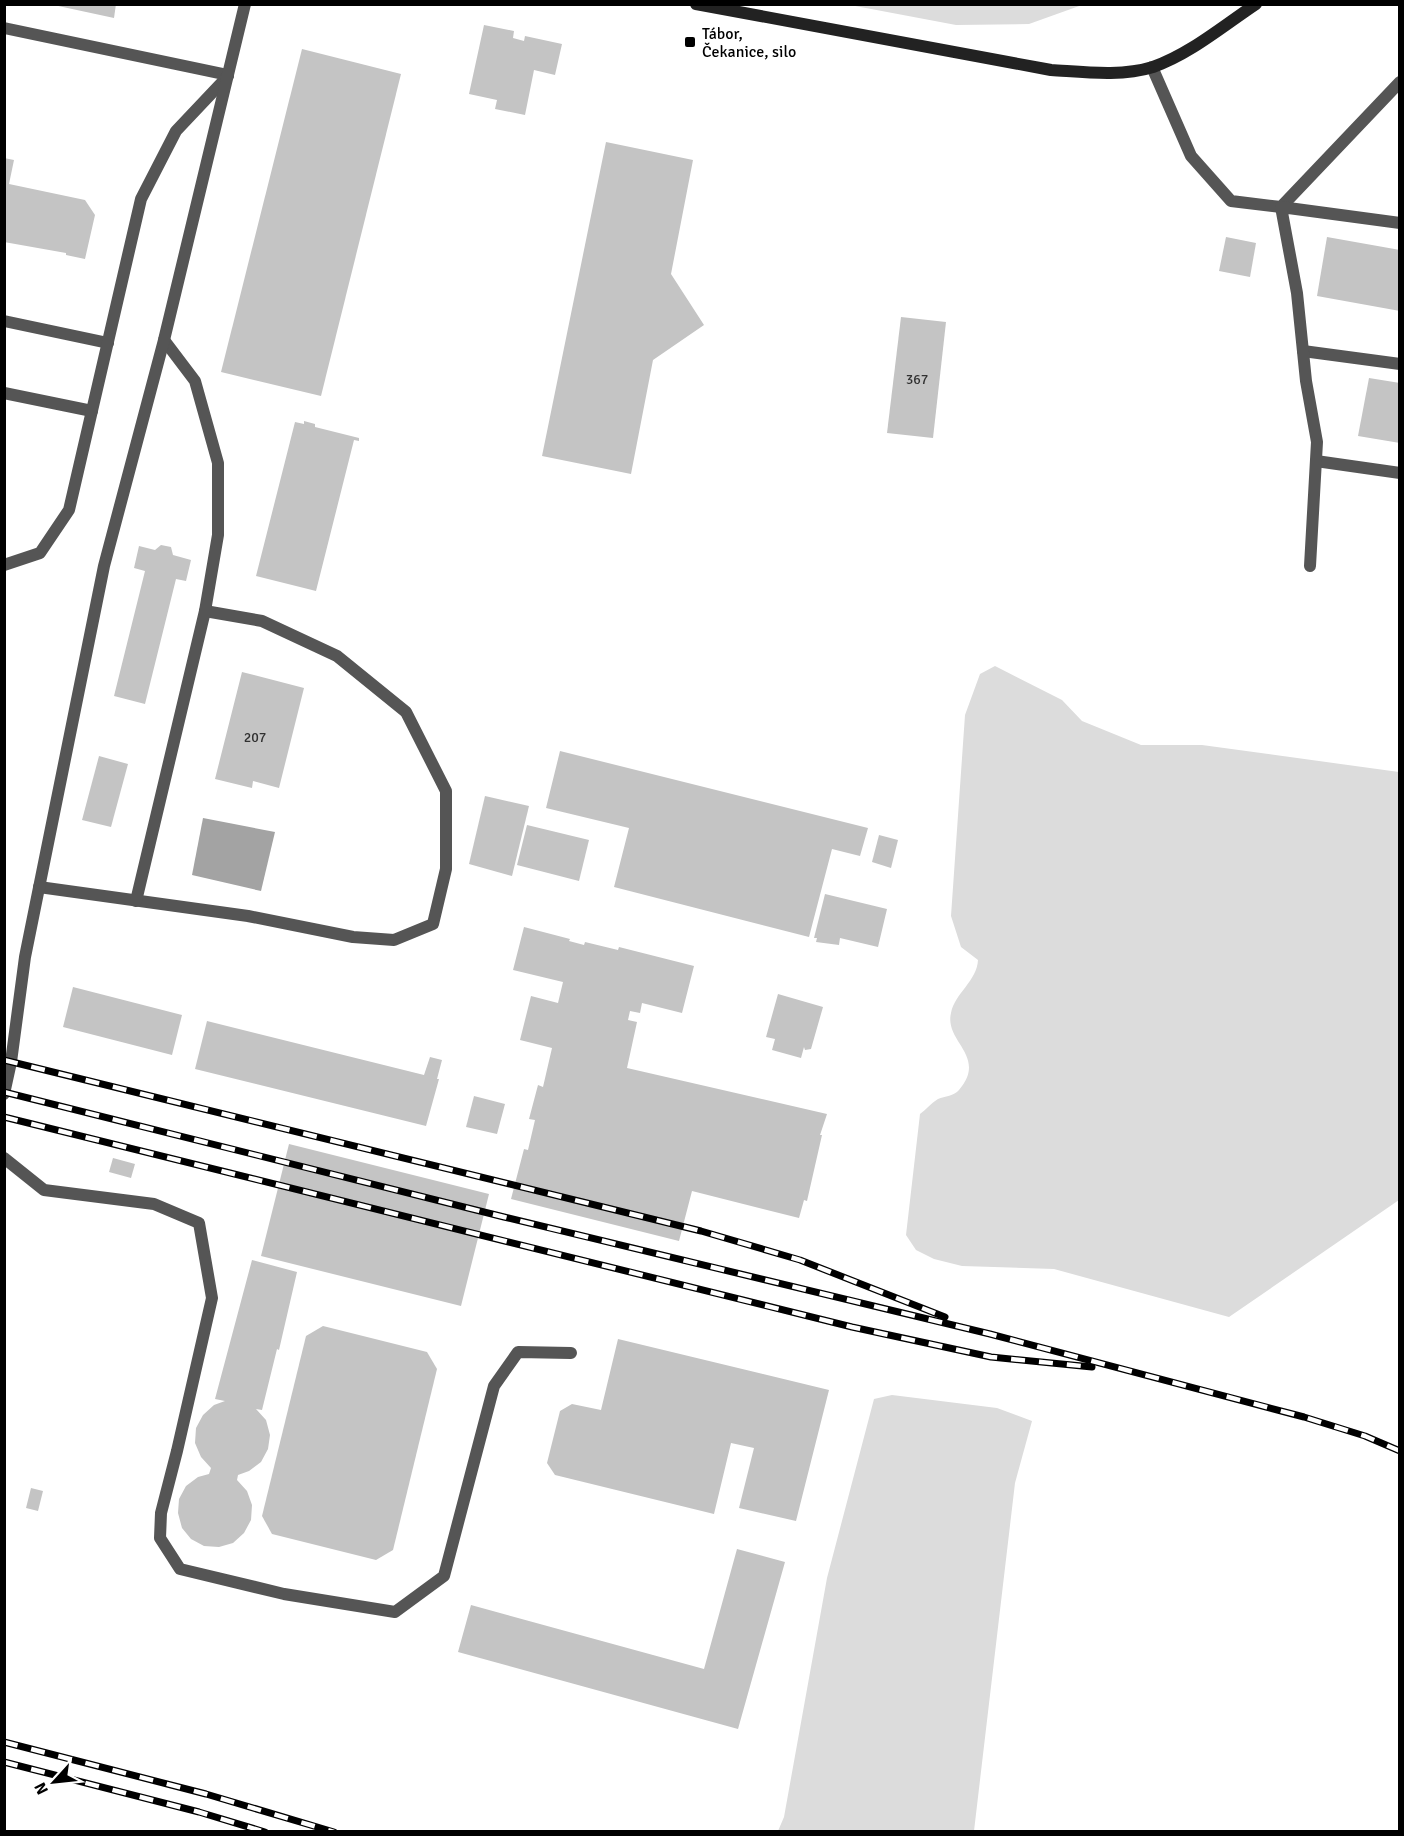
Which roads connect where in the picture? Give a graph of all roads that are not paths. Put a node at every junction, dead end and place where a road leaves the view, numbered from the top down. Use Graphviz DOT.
graph roads {
  1 [pos="245,4"];
  2 [pos="696,4"];
  3 [pos="1256,4"];
  4 [pos="4,28"];
  5 [pos="1152,67"];
  6 [pos="228,75"];
  7 [pos="1400,82"];
  8 [pos="1281,207"];
  9 [pos="1400,223"];
  10 [pos="4,321"];
  11 [pos="164,340"];
  12 [pos="108,343"];
  13 [pos="1303,351"];
  14 [pos="1400,364"];
  15 [pos="4,393"];
  16 [pos="92,411"];
  17 [pos="1316,461"];
  18 [pos="1400,473"];
  19 [pos="4,566"];
  20 [pos="1310,566"];
  21 [pos="206,611"];
  22 [pos="39,888"];
  23 [pos="136,901"];
  24 [pos="4,1094"];
  25 [pos="4,1158"];
  26 [pos="571,1353"];
  1 -- 6 [label="lane"];
  2 -- 5 [label="street"];
  3 -- 5 [label="street"];
  4 -- 6 [label="lane"];
  5 -- 8 [label="lane"];
  6 -- 11 [label="lane"];
  6 -- 12 [label="lane"];
  7 -- 8 [label="lane"];
  8 -- 9 [label="lane"];
  8 -- 13 [label="lane"];
  10 -- 12 [label="lane"];
  11 -- 21 [label="lane"];
  11 -- 22 [label="lane"];
  12 -- 16 [label="lane"];
  13 -- 14 [label="lane"];
  13 -- 17 [label="lane"];
  15 -- 16 [label="lane"];
  16 -- 19 [label="lane"];
  17 -- 18 [label="lane"];
  17 -- 20 [label="lane"];
  21 -- 23 [label="lane"];
  21 -- 23 [label="lane"];
  22 -- 23 [label="lane"];
  22 -- 24 [label="lane"];
  25 -- 26 [label="lane"];
}
